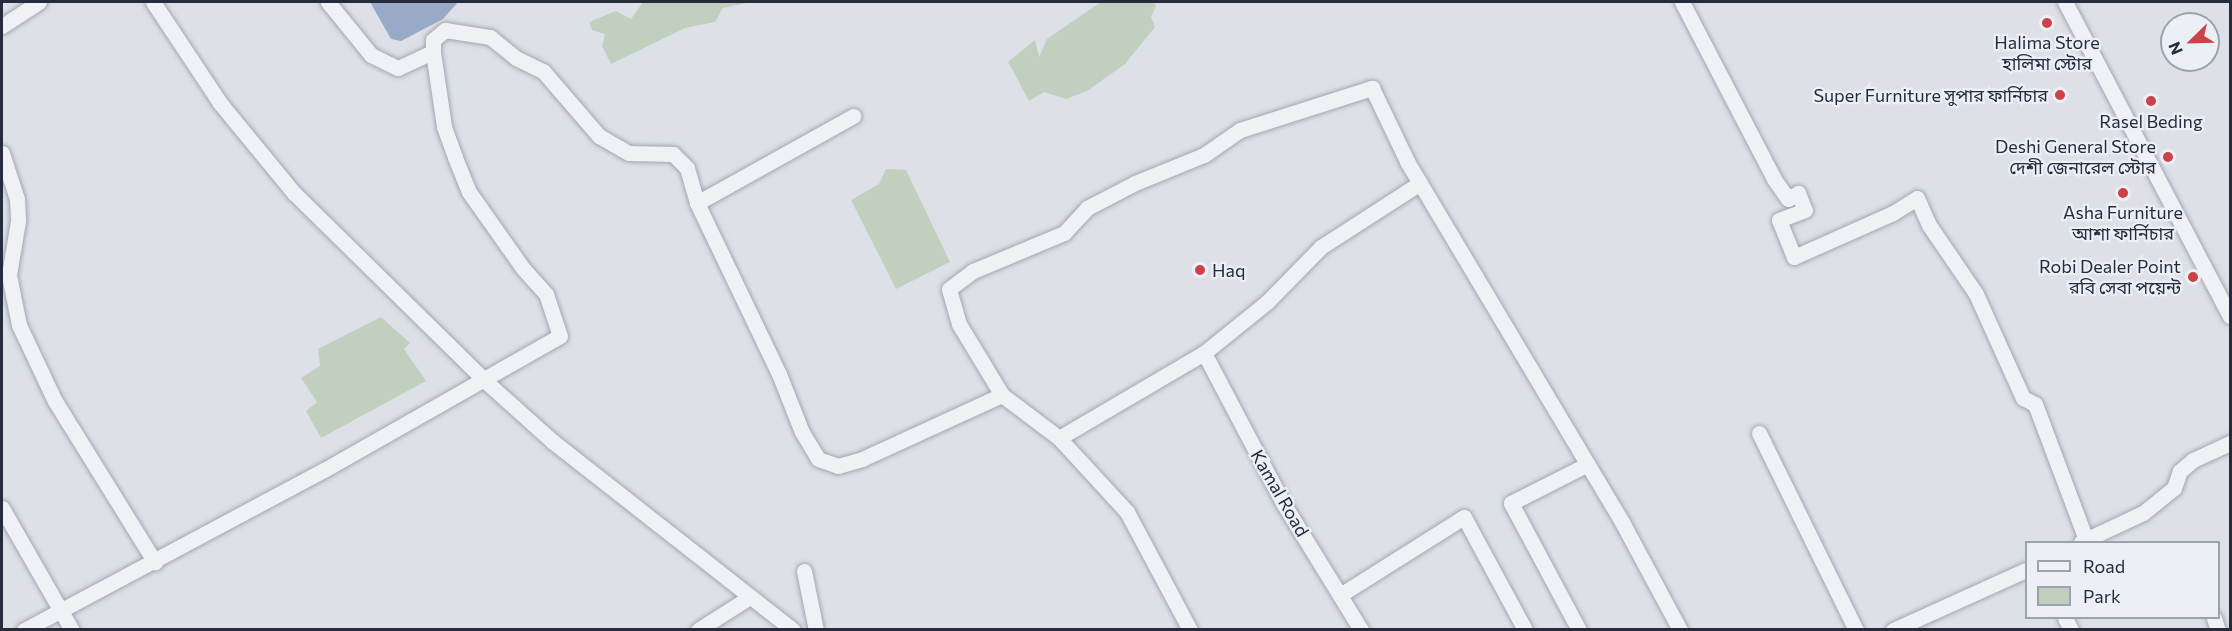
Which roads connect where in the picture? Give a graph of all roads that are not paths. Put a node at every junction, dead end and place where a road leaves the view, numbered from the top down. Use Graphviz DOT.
graph roads {
  1 [pos="39,2"];
  2 [pos="153,2"];
  3 [pos="328,2"];
  4 [pos="1682,2"];
  5 [pos="2065,2"];
  6 [pos="2,26"];
  7 [pos="433,52"];
  8 [pos="853,116"];
  9 [pos="2,153"];
  10 [pos="1420,183"];
  11 [pos="697,203"];
  12 [pos="2230,316"];
  13 [pos="1204,353"];
  14 [pos="483,379"];
  15 [pos="1002,395"];
  16 [pos="1759,433"];
  17 [pos="1059,438"];
  18 [pos="2230,443"];
  19 [pos="1588,464"];
  20 [pos="2,508"];
  21 [pos="2084,541"];
  22 [pos="155,562"];
  23 [pos="2025,570"];
  24 [pos="804,571"];
  25 [pos="1340,595"];
  26 [pos="748,598"];
  27 [pos="61,611"];
  28 [pos="24,630"];
  29 [pos="72,630"];
  30 [pos="698,630"];
  31 [pos="793,630"];
  32 [pos="816,630"];
  33 [pos="1190,630"];
  34 [pos="1362,630"];
  35 [pos="1525,630"];
  36 [pos="1579,630"];
  37 [pos="1680,630"];
  38 [pos="1856,630"];
  39 [pos="1893,630"];
  1 -- 6 [label="street"];
  2 -- 14 [label="street"];
  3 -- 7 [label="street"];
  4 -- 21 [label="street"];
  5 -- 12 [label="street"];
  7 -- 11 [label="street"];
  7 -- 14 [label="street"];
  8 -- 11 [label="street"];
  9 -- 22 [label="street"];
  10 -- 13 [label="street"];
  10 -- 15 [label="street"];
  10 -- 19 [label="street"];
  11 -- 15 [label="street"];
  13 -- 17 [label="street"];
  13 -- 25 [label="street, Kamal Road"];
  14 -- 22 [label="street"];
  14 -- 26 [label="street"];
  15 -- 17 [label="street"];
  16 -- 38 [label="street"];
  17 -- 33 [label="street"];
  18 -- 21 [label="street"];
  19 -- 36 [label="street"];
  19 -- 37 [label="street"];
  20 -- 27 [label="street"];
  22 -- 27 [label="street"];
  23 -- 39 [label="street"];
  24 -- 32 [label="street"];
  25 -- 34 [label="street, Kamal Road"];
  25 -- 35 [label="street"];
  26 -- 30 [label="street"];
  26 -- 31 [label="street"];
  27 -- 28 [label="street"];
  27 -- 29 [label="street"];
}
